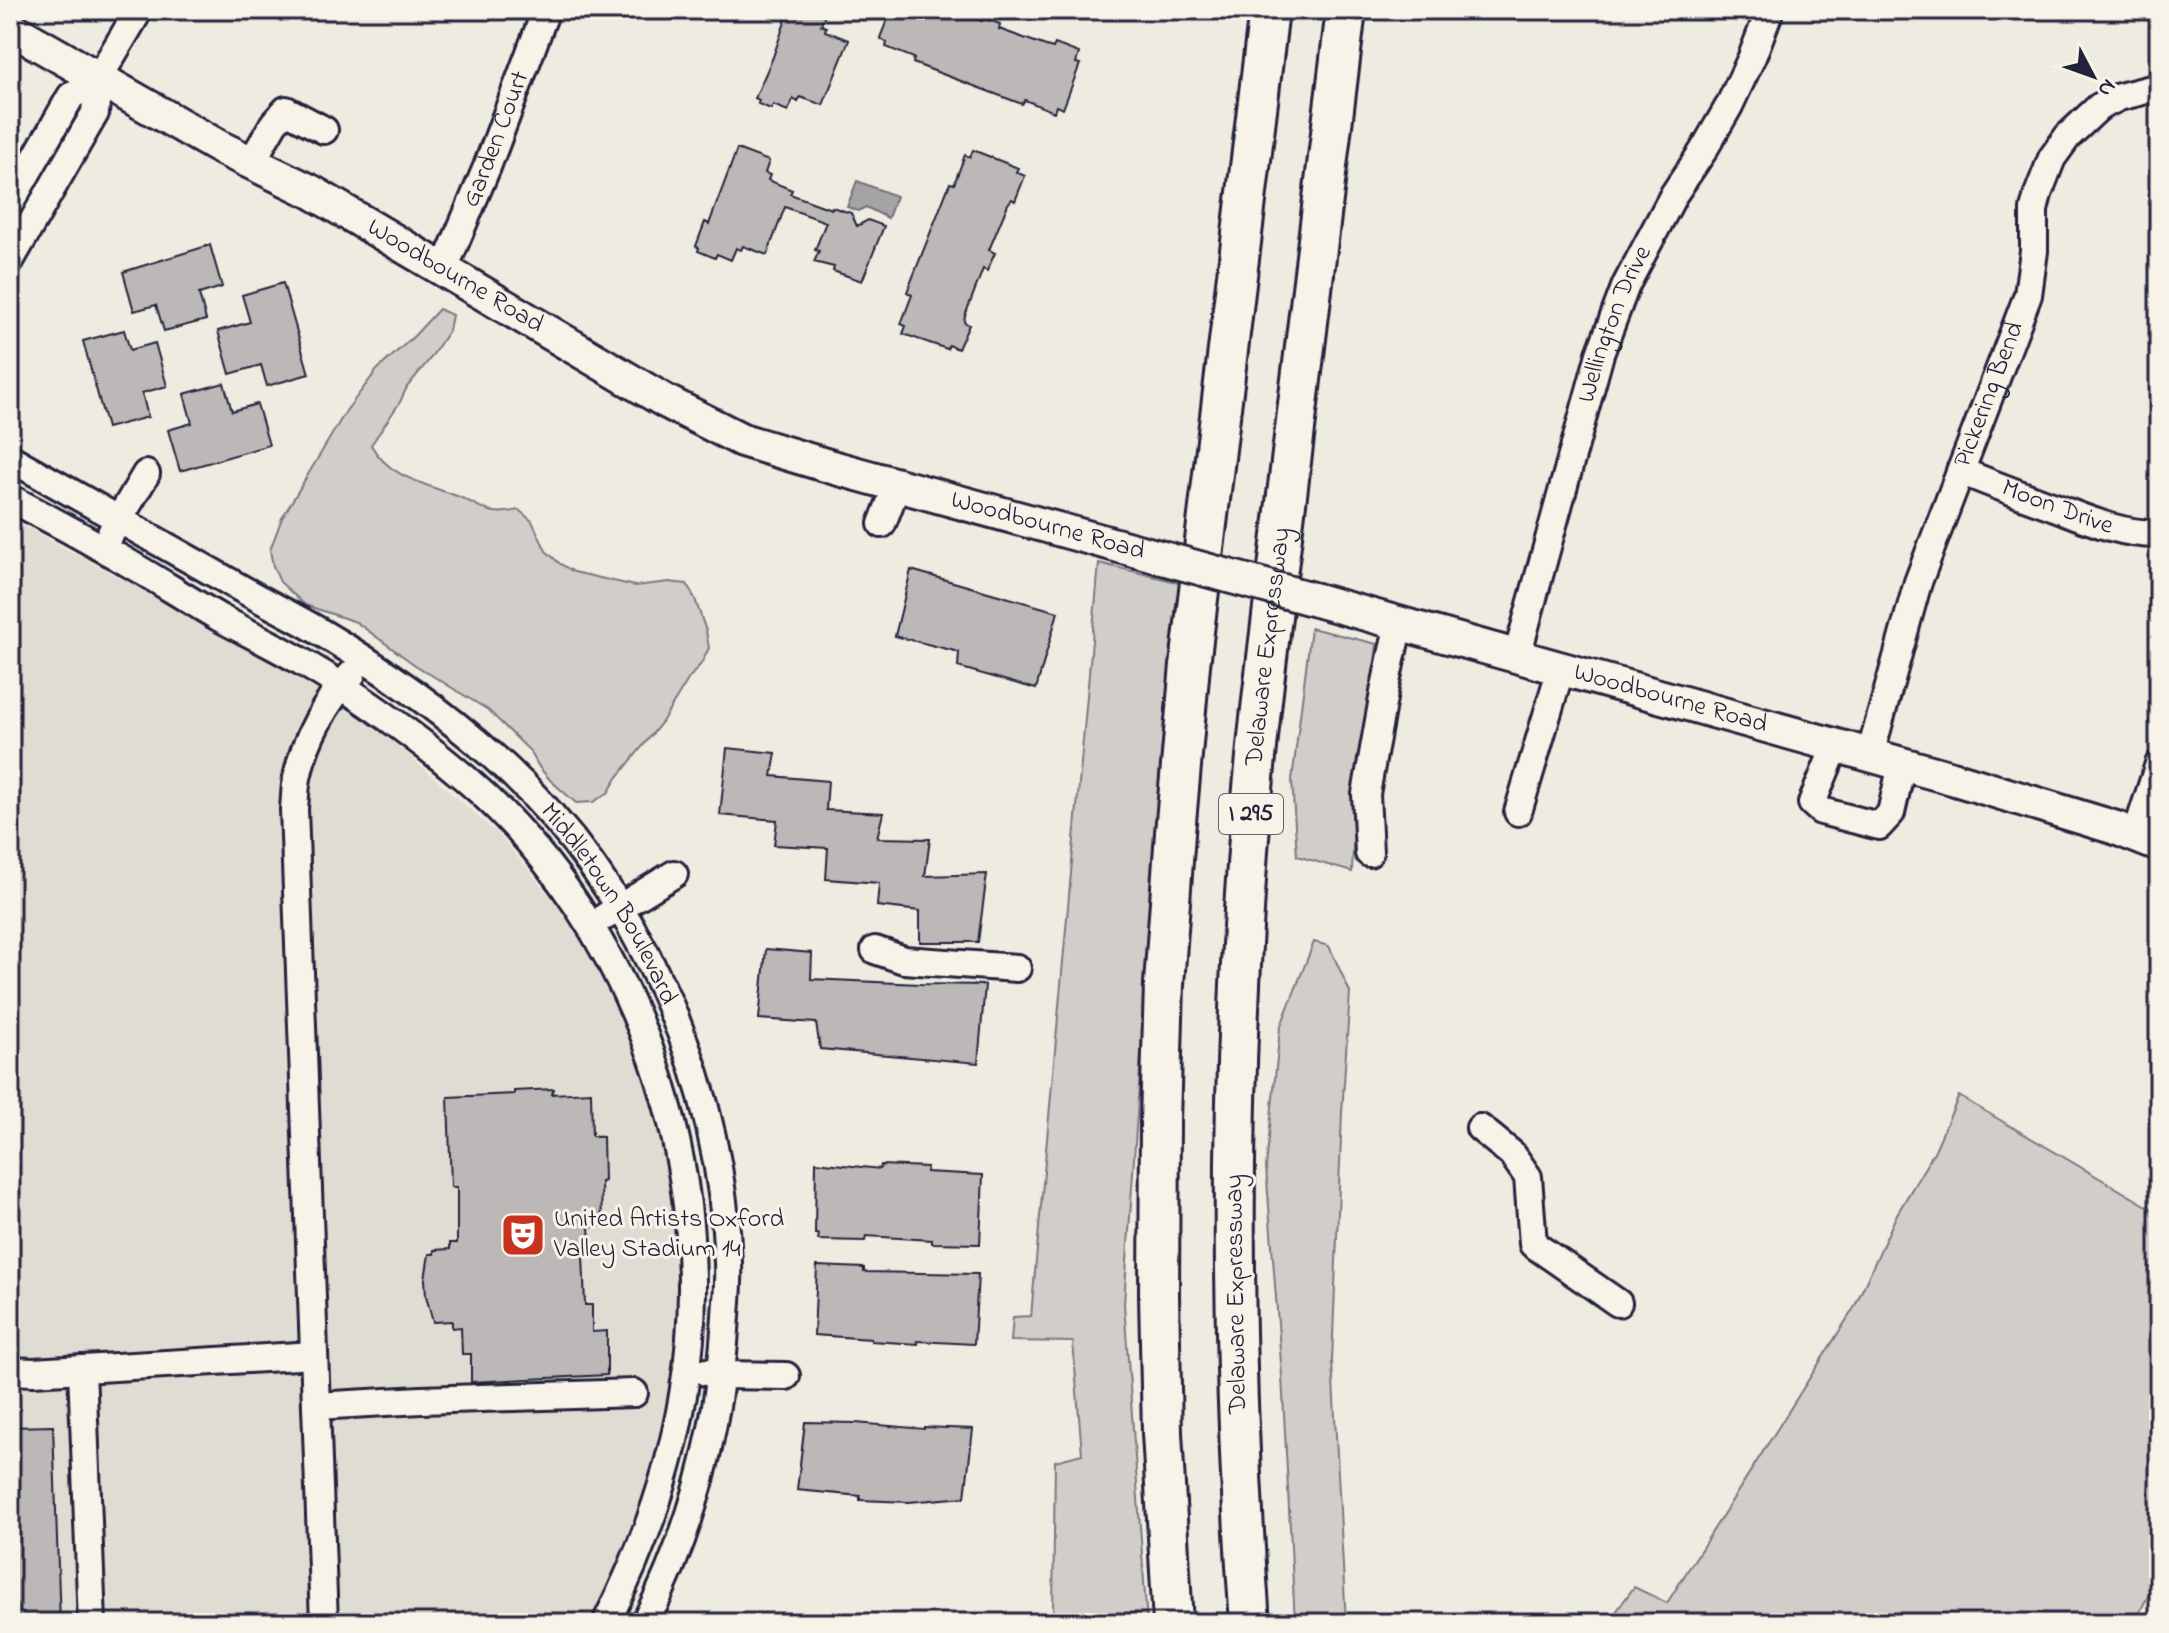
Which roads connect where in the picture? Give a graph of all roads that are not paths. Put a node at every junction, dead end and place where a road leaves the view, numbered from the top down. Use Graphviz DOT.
graph roads {
  1 [pos="139,10"];
  2 [pos="546,10"];
  3 [pos="1269,10"];
  4 [pos="1346,10"];
  5 [pos="1765,12"];
  6 [pos="10,28"];
  7 [pos="98,79"];
  8 [pos="2159,87"];
  9 [pos="324,130"];
  10 [pos="251,163"];
  11 [pos="10,203"];
  12 [pos="10,261"];
  13 [pos="444,269"];
  14 [pos="10,458"];
  15 [pos="1960,471"];
  16 [pos="146,474"];
  17 [pos="897,485"];
  18 [pos="10,498"];
  19 [pos="119,520"];
  20 [pos="882,524"];
  21 [pos="2159,534"];
  22 [pos="101,547"];
  23 [pos="1399,623"];
  24 [pos="1517,656"];
  25 [pos="366,660"];
  26 [pos="1561,668"];
  27 [pos="340,686"];
  28 [pos="1836,745"];
  29 [pos="1870,755"];
  30 [pos="1902,764"];
  31 [pos="2159,764"];
  32 [pos="1518,812"];
  33 [pos="2147,840"];
  34 [pos="1369,853"];
  35 [pos="674,874"];
  36 [pos="620,908"];
  37 [pos="591,925"];
  38 [pos="875,950"];
  39 [pos="1017,968"];
  40 [pos="1480,1128"];
  41 [pos="1618,1303"];
  42 [pos="314,1355"];
  43 [pos="82,1369"];
  44 [pos="687,1370"];
  45 [pos="10,1371"];
  46 [pos="721,1375"];
  47 [pos="786,1376"];
  48 [pos="634,1393"];
  49 [pos="316,1406"];
  50 [pos="1245,1551"];
  51 [pos="92,1623"];
  52 [pos="324,1623"];
  53 [pos="606,1623"];
  54 [pos="645,1623"];
  55 [pos="1173,1623"];
  56 [pos="1250,1623"];
  57 [pos="1258,1623"];
  1 -- 7 [label="street"];
  2 -- 13 [label="street, Garden Court"];
  3 -- 55 [label="highway"];
  4 -- 50 [label="highway, Delaware Expressway / I 295"];
  5 -- 24 [label="street, Wellington Drive"];
  6 -- 7 [label="main road, Woodbourne Road"];
  7 -- 10 [label="main road, Woodbourne Road"];
  7 -- 11 [label="street"];
  7 -- 12 [label="street"];
  8 -- 15 [label="street, Pickering Bend"];
  9 -- 10 [label="street"];
  10 -- 13 [label="main road, Woodbourne Road"];
  13 -- 17 [label="main road, Woodbourne Road"];
  14 -- 19 [label="street, Middletown Boulevard"];
  15 -- 21 [label="street, Moon Drive"];
  15 -- 29 [label="street, Pickering Bend"];
  16 -- 19 [label="street"];
  17 -- 20 [label="street"];
  17 -- 23 [label="main road, Woodbourne Road, bridge"];
  18 -- 22 [label="street, Middletown Boulevard"];
  19 -- 22 [label="street"];
  19 -- 25 [label="street, Middletown Boulevard"];
  22 -- 27 [label="street, Middletown Boulevard"];
  23 -- 24 [label="main road, Woodbourne Road"];
  23 -- 34 [label="street"];
  24 -- 26 [label="main road, Woodbourne Road"];
  25 -- 27 [label="street"];
  25 -- 36 [label="street, Middletown Boulevard"];
  26 -- 28 [label="main road, Woodbourne Road"];
  26 -- 32 [label="street"];
  27 -- 37 [label="street, Middletown Boulevard"];
  27 -- 42 [label="street"];
  28 -- 29 [label="main road, Woodbourne Road"];
  28 -- 30 [label="street"];
  29 -- 30 [label="main road, Woodbourne Road"];
  30 -- 33 [label="main road, Woodbourne Road"];
  31 -- 33 [label="street"];
  35 -- 36 [label="street"];
  36 -- 37 [label="street"];
  36 -- 46 [label="street, Middletown Boulevard"];
  37 -- 44 [label="street, Middletown Boulevard"];
  38 -- 39 [label="street"];
  40 -- 41 [label="street"];
  42 -- 43 [label="street"];
  42 -- 49 [label="street"];
  43 -- 45 [label="street"];
  43 -- 51 [label="street"];
  44 -- 46 [label="street"];
  44 -- 53 [label="street, Middletown Boulevard"];
  46 -- 47 [label="street"];
  46 -- 54 [label="street, Middletown Boulevard"];
  48 -- 49 [label="street"];
  49 -- 52 [label="street"];
  50 -- 56 [label="highway, Delaware Expressway / I 295"];
  50 -- 57 [label="highway"];
}
